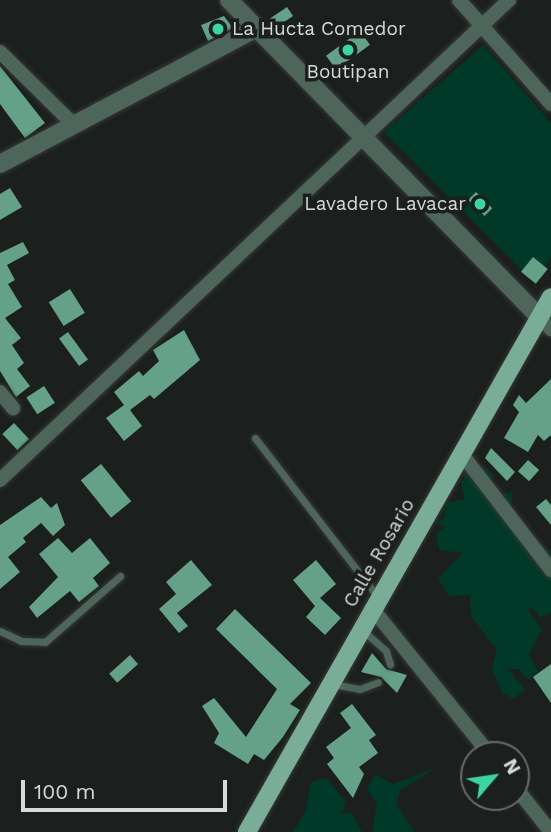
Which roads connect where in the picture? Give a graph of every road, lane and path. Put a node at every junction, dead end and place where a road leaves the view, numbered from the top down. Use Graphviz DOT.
graph roads {
  1 [pos="229,0"];
  2 [pos="459,0"];
  3 [pos="509,0"];
  4 [pos="481,26"];
  5 [pos="255,29"];
  6 [pos="0,52"];
  7 [pos="551,104"];
  8 [pos="73,124"];
  9 [pos="364,138"];
  10 [pos="0,164"];
  11 [pos="551,298"];
  12 [pos="545,323"];
  13 [pos="0,392"];
  14 [pos="13,408"];
  15 [pos="255,438"];
  16 [pos="461,453"];
  17 [pos="0,480"];
  18 [pos="551,570"];
  19 [pos="121,576"];
  20 [pos="375,602"];
  21 [pos="361,629"];
  22 [pos="0,631"];
  23 [pos="390,664"];
  24 [pos="378,682"];
  25 [pos="330,683"];
  26 [pos="479,741"];
  27 [pos="530,806"];
  28 [pos="247,832"];
  29 [pos="551,832"];
  1 -- 5 [label="street"];
  2 -- 4 [label="street"];
  3 -- 4 [label="street"];
  4 -- 7 [label="street"];
  4 -- 9 [label="street"];
  5 -- 8 [label="street"];
  5 -- 9 [label="street"];
  6 -- 8 [label="street"];
  8 -- 10 [label="street"];
  9 -- 12 [label="street"];
  9 -- 17 [label="street"];
  11 -- 12 [label="main road, Calle Rosario"];
  12 -- 16 [label="main road, Calle Rosario"];
  13 -- 14 [label="street"];
  15 -- 20 [label="lane"];
  16 -- 18 [label="street"];
  16 -- 20 [label="main road, Calle Rosario"];
  19 -- 22 [label="lane"];
  20 -- 21 [label="main road, Calle Rosario"];
  20 -- 26 [label="street"];
  21 -- 23 [label="lane"];
  21 -- 25 [label="main road, Calle Rosario"];
  24 -- 25 [label="lane"];
  25 -- 28 [label="main road, Calle Rosario"];
  27 -- 29 [label="street"];
}
